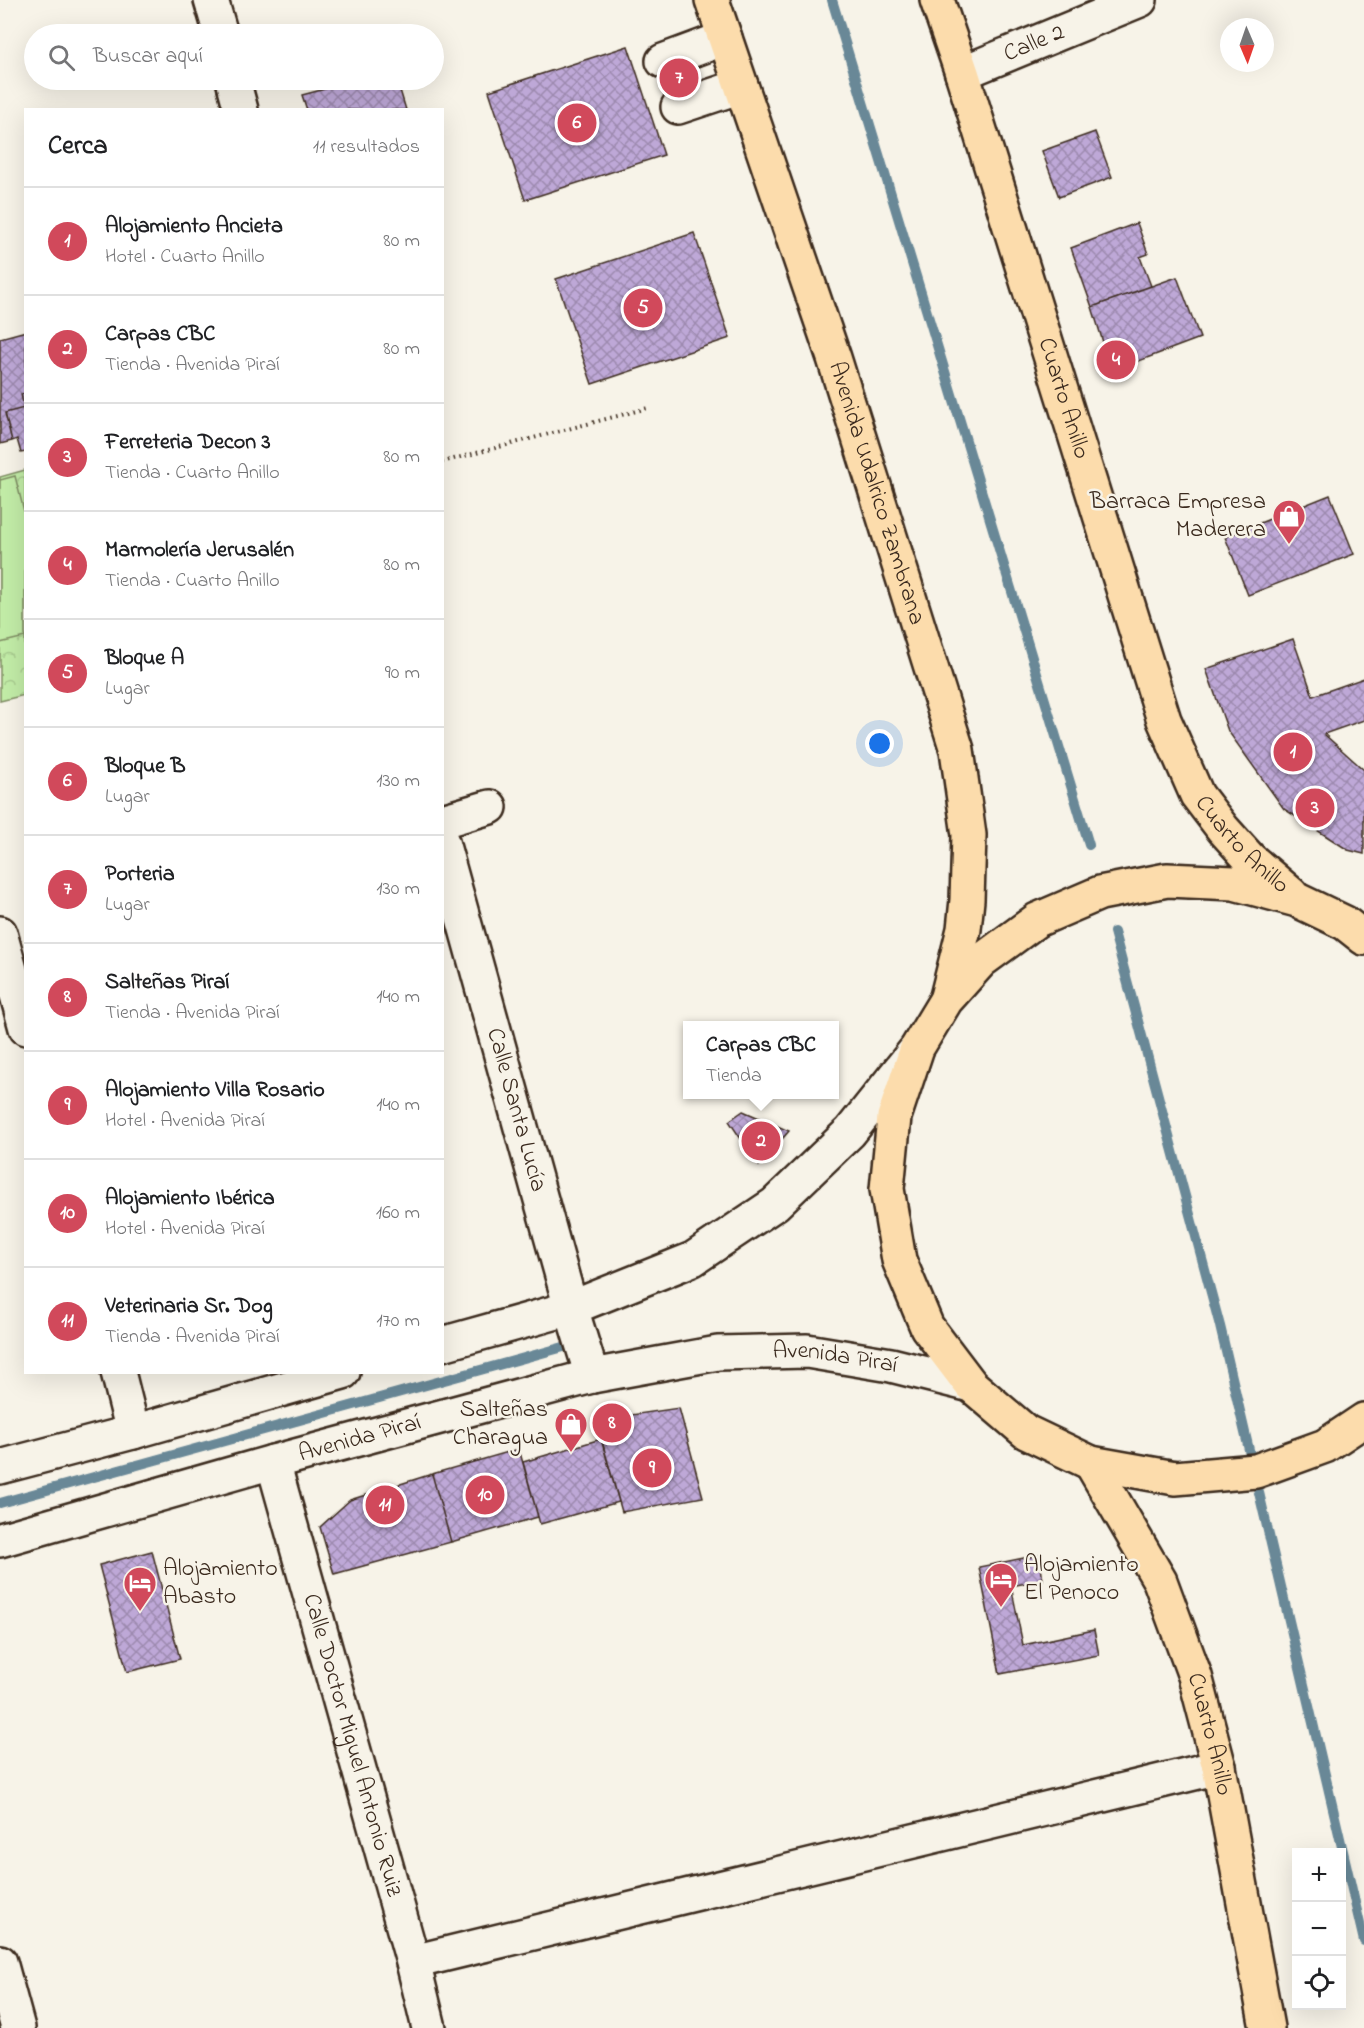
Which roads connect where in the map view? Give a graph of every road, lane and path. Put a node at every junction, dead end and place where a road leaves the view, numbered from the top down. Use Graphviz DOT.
graph roads {
  1 [pos="211,0"];
  2 [pos="711,0"];
  3 [pos="937,0"];
  4 [pos="1140,0"];
  5 [pos="218,24"];
  6 [pos="725,38"];
  7 [pos="663,62"];
  8 [pos="962,73"];
  9 [pos="741,86"];
  10 [pos="236,90"];
  11 [pos="678,107"];
  12 [pos="240,108"];
  13 [pos="648,408"];
  14 [pos="444,461"];
  15 [pos="490,807"];
  16 [pos="444,819"];
  17 [pos="444,849"];
  18 [pos="1297,900"];
  19 [pos="1358,927"];
  20 [pos="0,933"];
  21 [pos="946,1000"];
  22 [pos="24,1021"];
  23 [pos="917,1048"];
  24 [pos="572,1314"];
  25 [pos="444,1344"];
  26 [pos="590,1371"];
  27 [pos="119,1374"];
  28 [pos="336,1374"];
  29 [pos="971,1385"];
  30 [pos="1364,1420"];
  31 [pos="134,1432"];
  32 [pos="273,1462"];
  33 [pos="1091,1463"];
  34 [pos="0,1467"];
  35 [pos="0,1540"];
  36 [pos="1219,1767"];
  37 [pos="0,1962"];
  38 [pos="413,1962"];
  39 [pos="18,2028"];
  40 [pos="429,2028"];
  41 [pos="1267,2028"];
  1 -- 5 [label="street"];
  2 -- 6 [label="highway, Avenida Udalrico Zambrana"];
  3 -- 8 [label="highway, Cuarto Anillo"];
  4 -- 8 [label="street, Calle 2"];
  6 -- 7 [label="street"];
  6 -- 9 [label="highway, Avenida Udalrico Zambrana"];
  8 -- 18 [label="highway, Cuarto Anillo"];
  9 -- 11 [label="street"];
  9 -- 21 [label="highway, Avenida Udalrico Zambrana"];
  10 -- 12 [label="street"];
  13 -- 14 [label="path"];
  15 -- 16 [label="street"];
  17 -- 24 [label="street, Calle Santa Lucía"];
  18 -- 19 [label="highway"];
  18 -- 21 [label="highway"];
  20 -- 22 [label="street"];
  21 -- 23 [label="highway"];
  23 -- 24 [label="street"];
  23 -- 29 [label="highway"];
  24 -- 25 [label="street"];
  24 -- 26 [label="street, Calle Santa Lucía"];
  26 -- 29 [label="street, Avenida Piraí"];
  26 -- 32 [label="street, Avenida Piraí"];
  27 -- 31 [label="street"];
  28 -- 31 [label="street"];
  29 -- 33 [label="highway"];
  30 -- 33 [label="highway"];
  31 -- 34 [label="street"];
  32 -- 35 [label="street, Avenida Piraí"];
  32 -- 38 [label="street, Calle Doctor Miguel Antonio Ruiz"];
  33 -- 36 [label="highway, Cuarto Anillo"];
  36 -- 38 [label="street"];
  36 -- 41 [label="highway, Cuarto Anillo"];
  37 -- 39 [label="street"];
  38 -- 40 [label="street, Calle Doctor Miguel Antonio Ruiz"];
}
